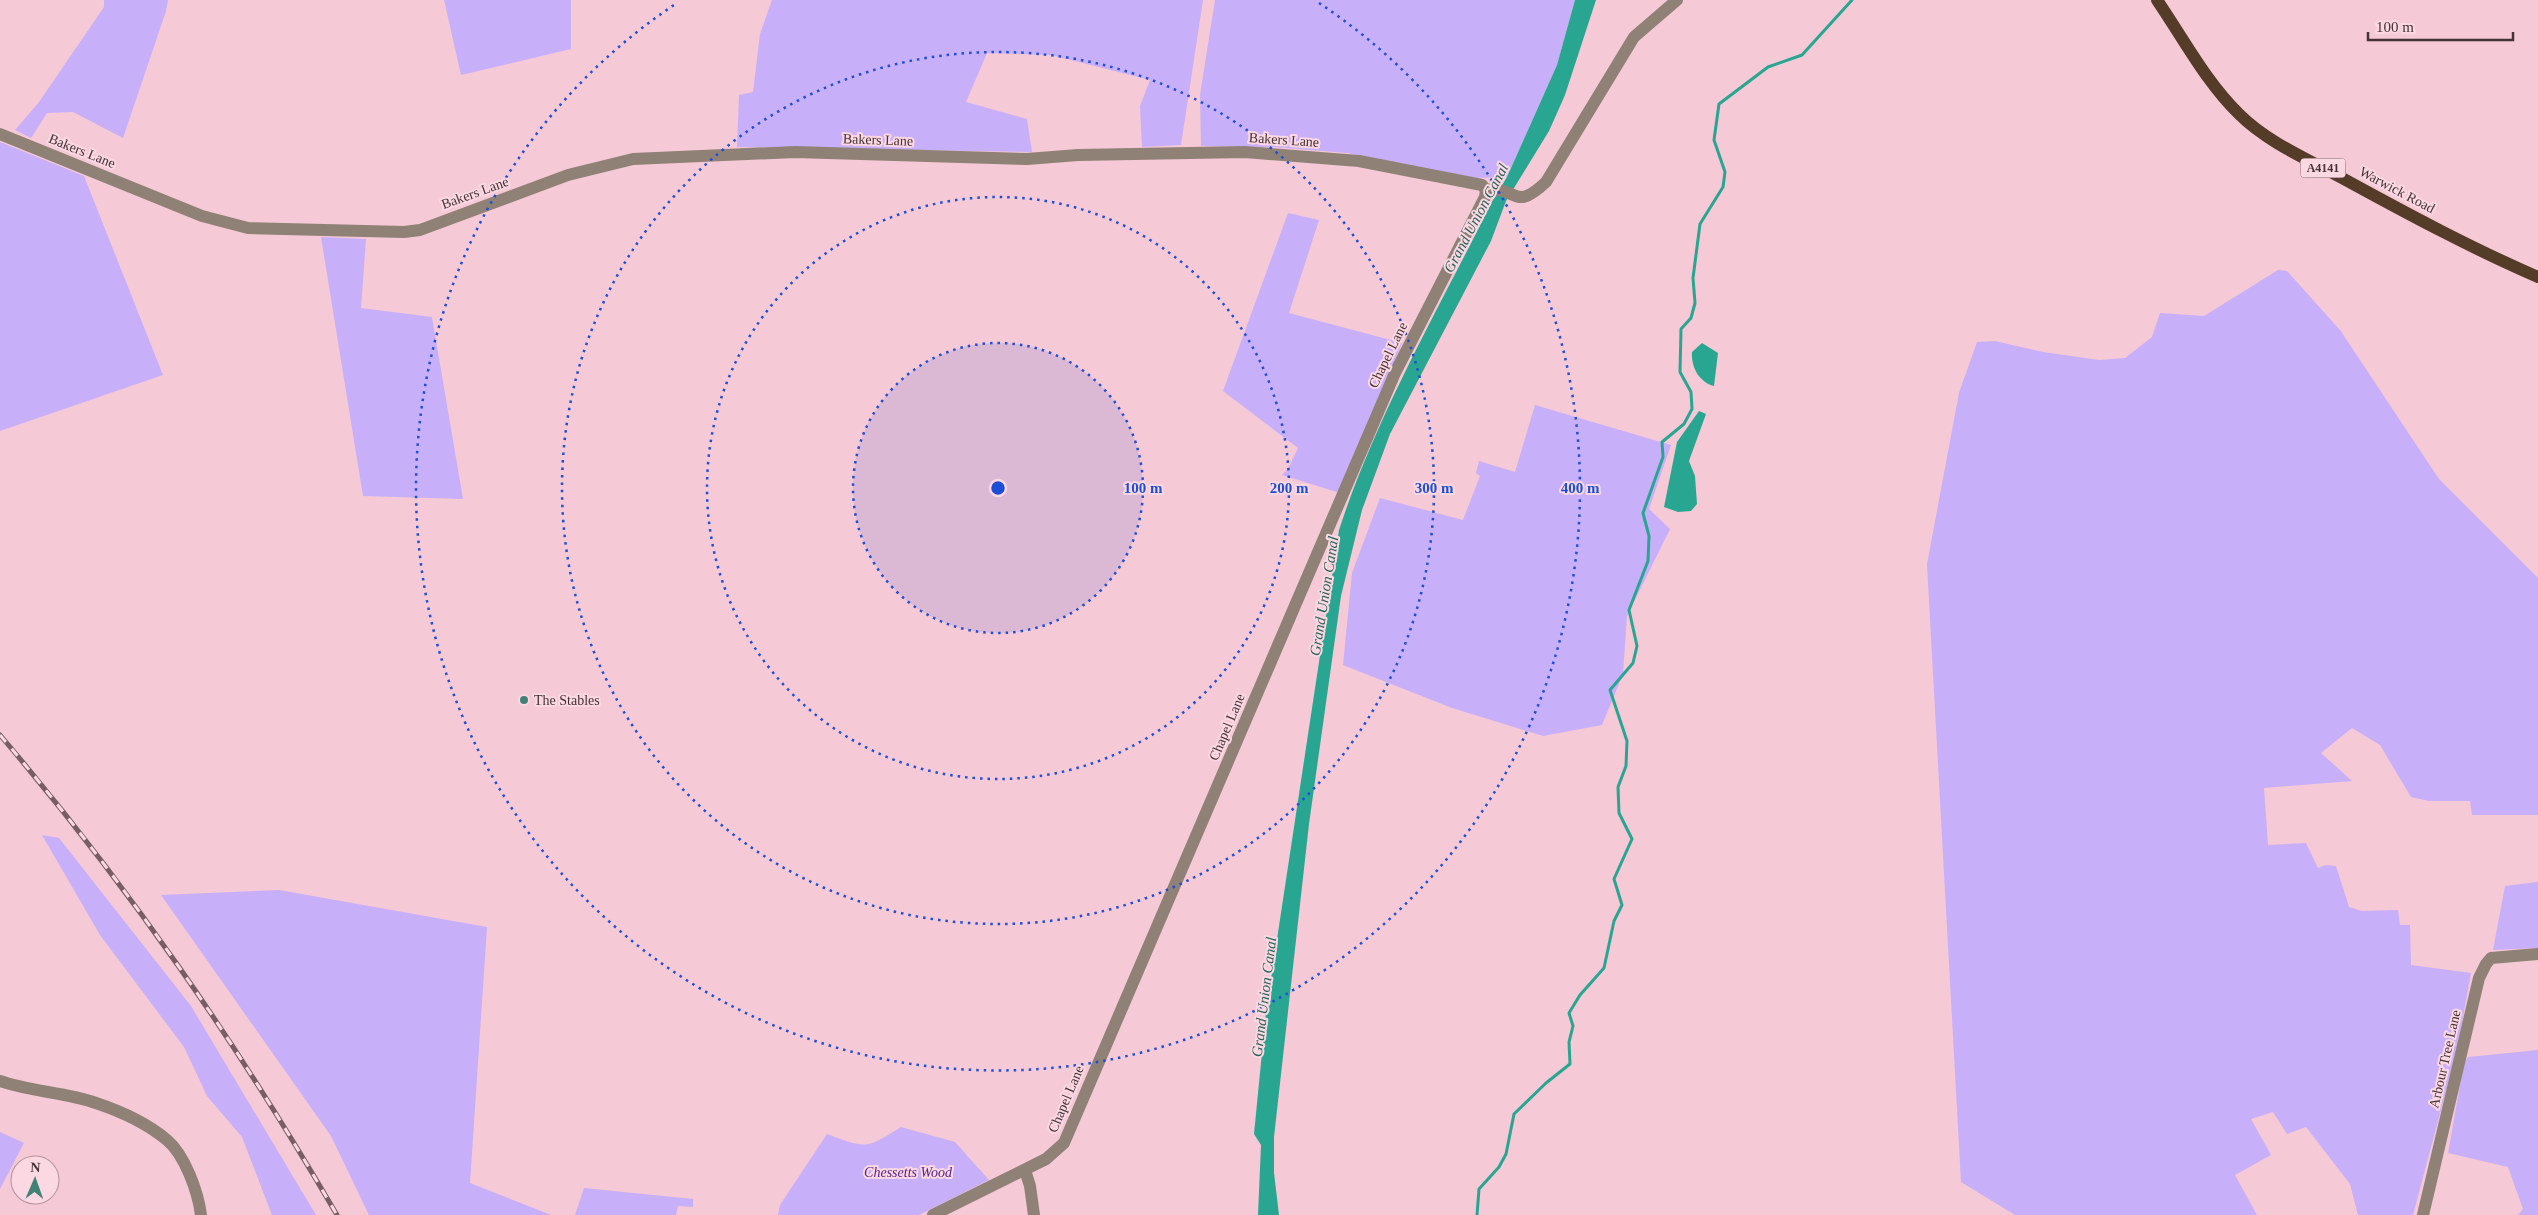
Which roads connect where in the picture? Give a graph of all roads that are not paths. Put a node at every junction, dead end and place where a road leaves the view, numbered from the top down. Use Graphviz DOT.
graph roads {
  1 [pos="1676,0"];
  2 [pos="2158,0"];
  3 [pos="0,134"];
  4 [pos="1492,189"];
  5 [pos="2538,277"];
  6 [pos="2538,954"];
  7 [pos="0,1081"];
  8 [pos="1025,1170"];
  9 [pos="201,1215"];
  10 [pos="933,1215"];
  11 [pos="1034,1215"];
  12 [pos="2423,1215"];
  1 -- 4 [label="street, Bakers Lane"];
  2 -- 5 [label="main road, Warwick Road / A4141"];
  3 -- 4 [label="street, Bakers Lane"];
  4 -- 8 [label="street, Chapel Lane"];
  6 -- 12 [label="street, Arbour Tree Lane"];
  7 -- 9 [label="street"];
  8 -- 10 [label="street, Chapel Lane"];
  8 -- 11 [label="street"];
}
